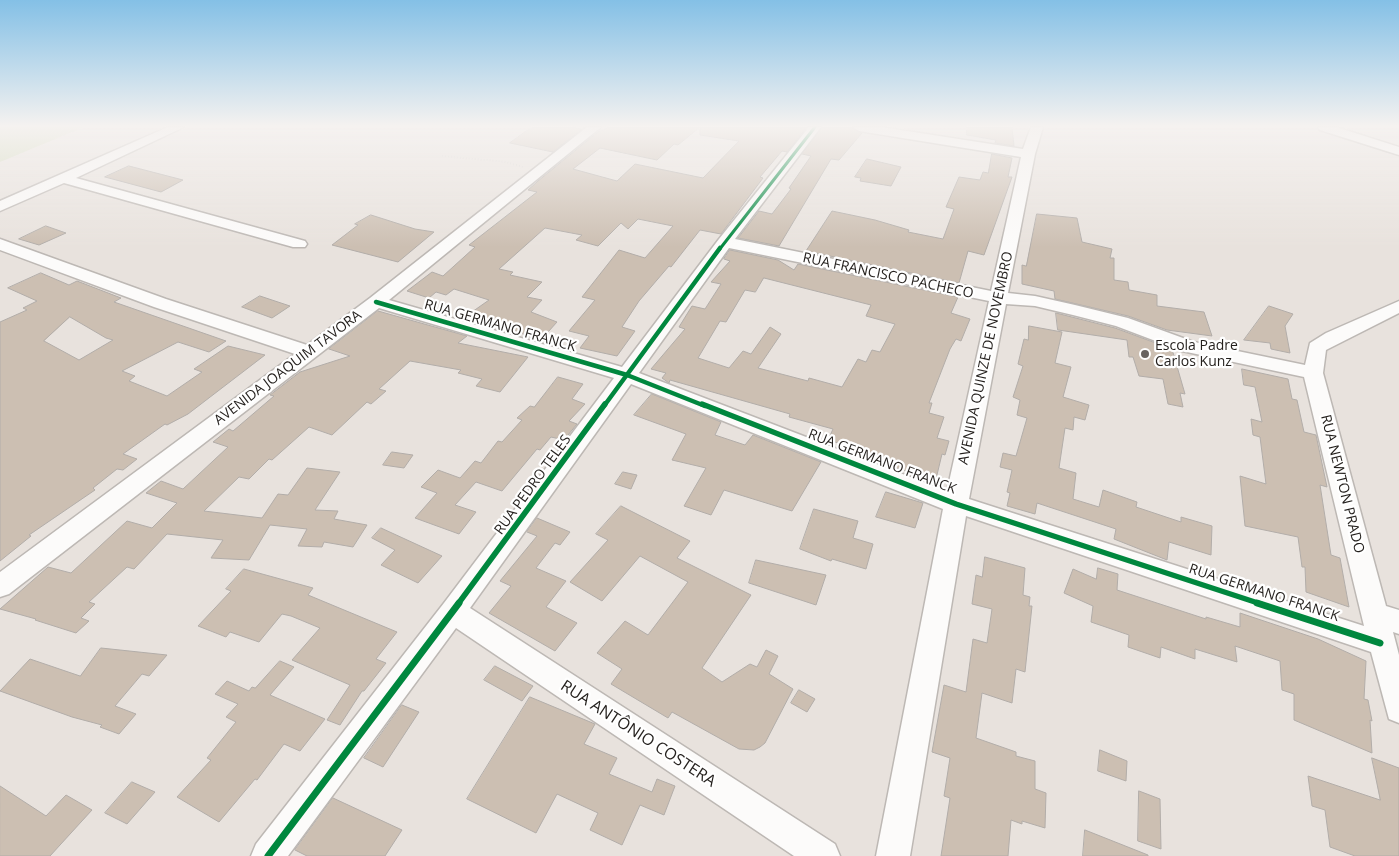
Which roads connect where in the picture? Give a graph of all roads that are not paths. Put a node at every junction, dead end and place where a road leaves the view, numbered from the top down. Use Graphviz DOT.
graph roads {
  1 [pos="90,167"];
  2 [pos="545,167"];
  3 [pos="784,167"];
  4 [pos="1025,167"];
  5 [pos="64,179"];
  6 [pos="0,207"];
  7 [pos="725,242"];
  8 [pos="0,244"];
  9 [pos="299,244"];
  10 [pos="999,298"];
  11 [pos="376,302"];
  12 [pos="1399,306"];
  13 [pos="309,352"];
  14 [pos="1313,373"];
  15 [pos="628,375"];
  16 [pos="956,504"];
  17 [pos="0,586"];
  18 [pos="453,611"];
  19 [pos="1373,614"];
  20 [pos="1399,622"];
  21 [pos="1380,643"];
  22 [pos="1399,709"];
  23 [pos="268,856"];
  24 [pos="823,856"];
  25 [pos="893,856"];
  1 -- 5 [label="street"];
  2 -- 11 [label="street, AVENIDA JOAQUIM TAVORA"];
  3 -- 7 [label="street, RUA PEDRO TELES"];
  4 -- 10 [label="street, AVENIDA QUINZE DE NOVEMBRO"];
  5 -- 6 [label="street"];
  5 -- 9 [label="street"];
  7 -- 10 [label="street, RUA FRANCISCO PACHECO"];
  7 -- 15 [label="street, RUA PEDRO TELES"];
  8 -- 13 [label="street"];
  10 -- 14 [label="street, RUA FRANCISCO PACHECO"];
  10 -- 16 [label="street, AVENIDA QUINZE DE NOVEMBRO"];
  11 -- 13 [label="street, AVENIDA JOAQUIM TAVORA"];
  11 -- 15 [label="street, RUA GERMANO FRANCK"];
  12 -- 14 [label="street, RUA NEWTON PRADO"];
  13 -- 17 [label="street, AVENIDA JOAQUIM TAVORA"];
  14 -- 19 [label="street, RUA NEWTON PRADO"];
  15 -- 16 [label="street, RUA GERMANO FRANCK"];
  15 -- 18 [label="street, RUA PEDRO TELES"];
  16 -- 21 [label="street, RUA GERMANO FRANCK"];
  16 -- 25 [label="street, AVENIDA QUINZE DE NOVEMBRO"];
  18 -- 23 [label="street, RUA PEDRO TELES"];
  18 -- 24 [label="street, RUA ANTÔNIO COSTERA"];
  19 -- 20 [label="street"];
  19 -- 21 [label="street, RUA NEWTON PRADO"];
  21 -- 22 [label="street, RUA NEWTON PRADO"];
}
